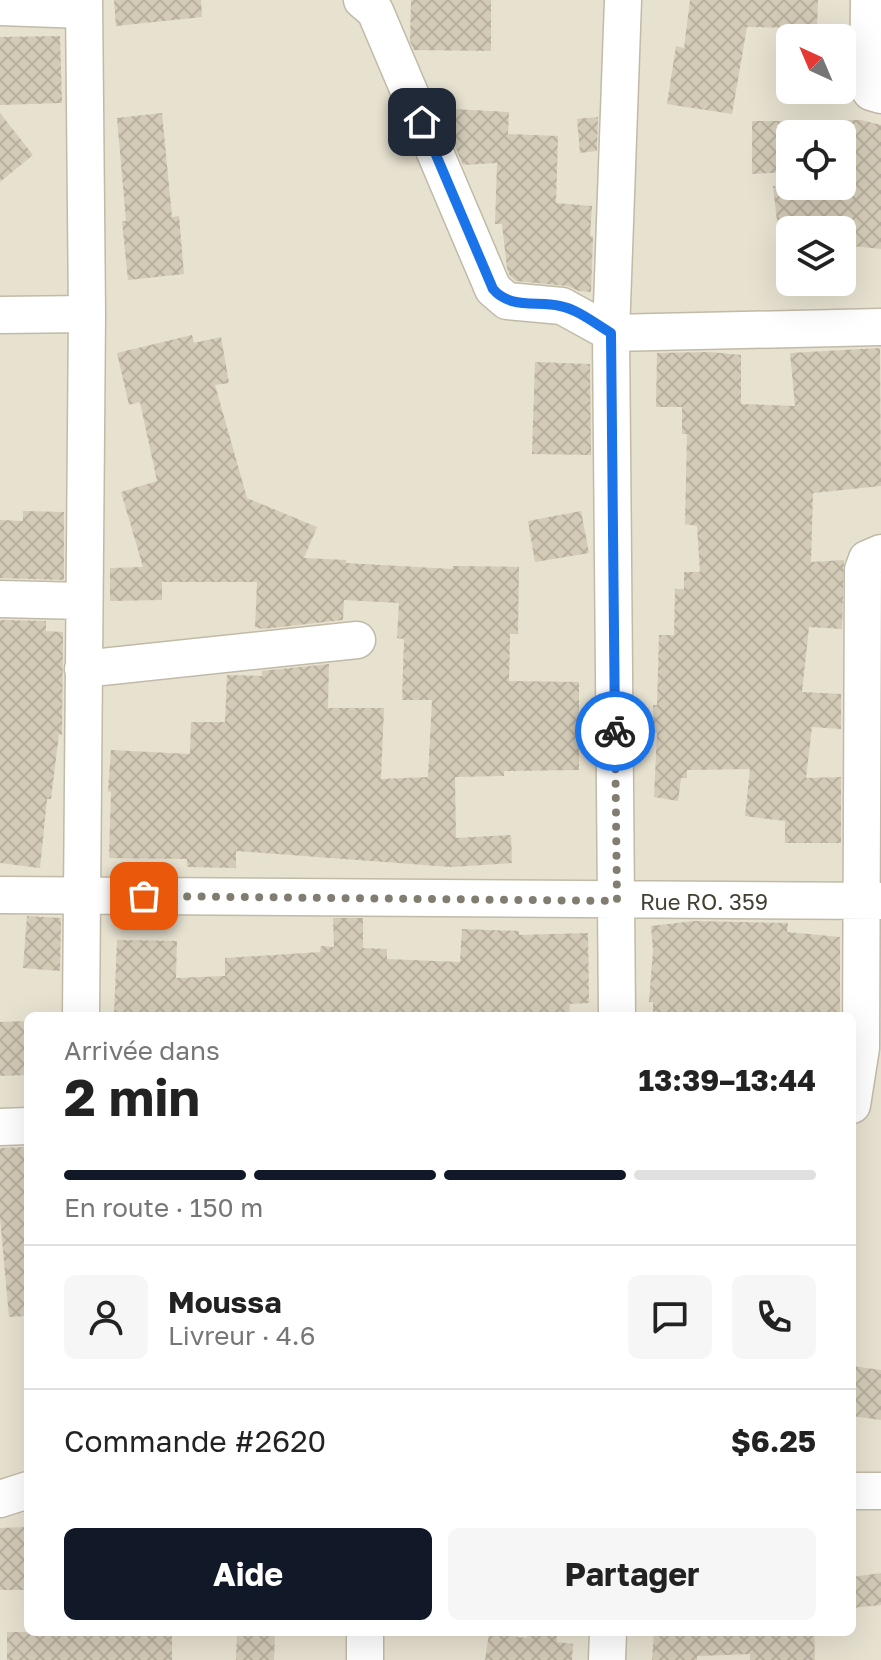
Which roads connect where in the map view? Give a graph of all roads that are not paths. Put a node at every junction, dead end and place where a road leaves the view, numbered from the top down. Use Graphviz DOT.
graph roads {
  1 [pos="362,0"];
  2 [pos="623,0"];
  3 [pos="869,0"];
  4 [pos="84,5"];
  5 [pos="0,7"];
  6 [pos="881,95"];
  7 [pos="87,314"];
  8 [pos="0,315"];
  9 [pos="881,327"];
  10 [pos="611,333"];
  11 [pos="881,553"];
  12 [pos="0,599"];
  13 [pos="84,601"];
  14 [pos="357,640"];
  15 [pos="83,669"];
  16 [pos="0,895"];
  17 [pos="81,895"];
  18 [pos="617,901"];
  19 [pos="872,901"];
  20 [pos="81,1012"];
  21 [pos="617,1012"];
  22 [pos="856,1080"];
  23 [pos="24,1126"];
  24 [pos="0,1127"];
  25 [pos="24,1491"];
  26 [pos="856,1491"];
  27 [pos="881,1491"];
  28 [pos="0,1499"];
  29 [pos="365,1636"];
  30 [pos="608,1636"];
  31 [pos="365,1660"];
  32 [pos="607,1660"];
  1 -- 10 [label="street"];
  2 -- 10 [label="street"];
  3 -- 6 [label="street"];
  4 -- 5 [label="street"];
  4 -- 7 [label="street"];
  7 -- 8 [label="street"];
  7 -- 13 [label="street"];
  9 -- 10 [label="street"];
  10 -- 18 [label="street"];
  11 -- 19 [label="street"];
  12 -- 13 [label="street"];
  13 -- 15 [label="street"];
  14 -- 15 [label="street"];
  15 -- 17 [label="street"];
  16 -- 17 [label="street, Rue RO. 359"];
  17 -- 18 [label="street, Rue RO. 359"];
  17 -- 20 [label="street"];
  18 -- 19 [label="street, Rue RO. 359"];
  18 -- 21 [label="street"];
  19 -- 22 [label="street"];
  23 -- 24 [label="street"];
  25 -- 28 [label="street"];
  26 -- 27 [label="street"];
  29 -- 31 [label="street"];
  30 -- 32 [label="street"];
}
